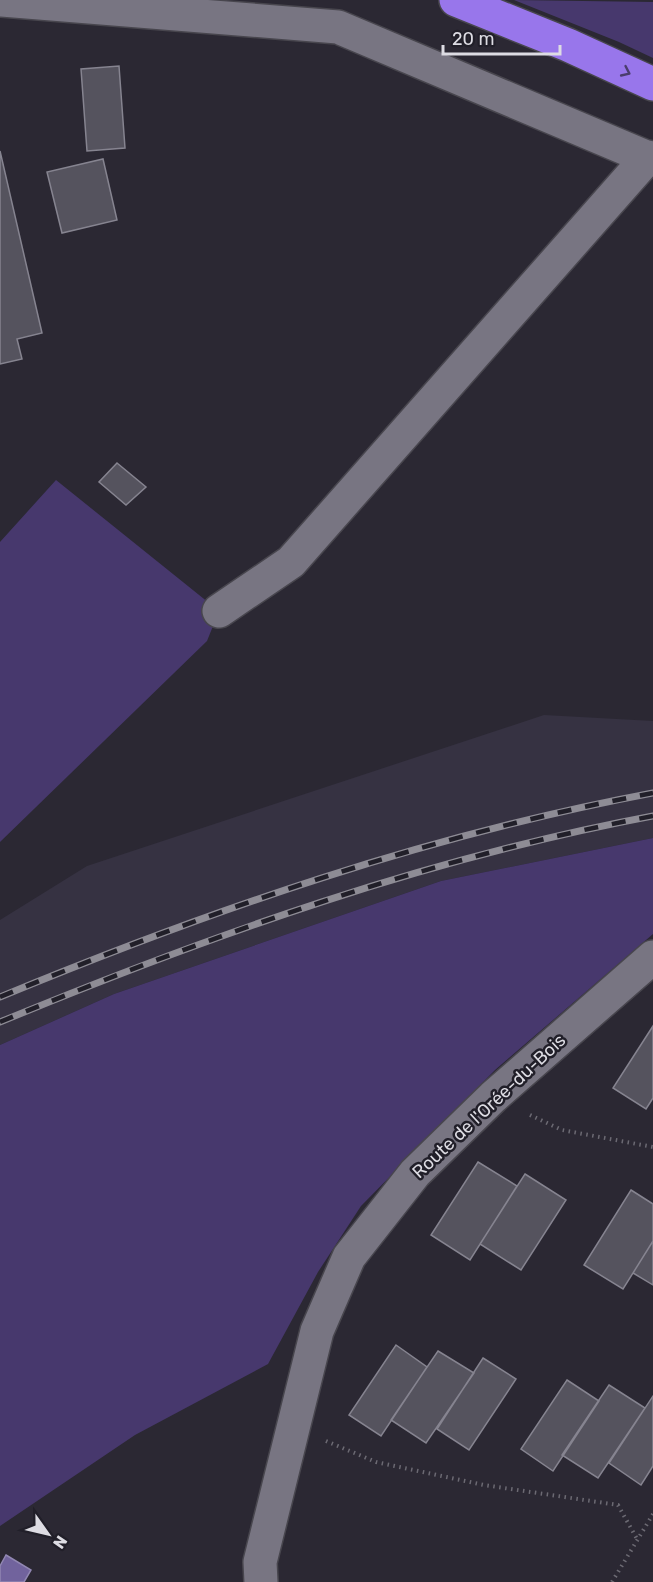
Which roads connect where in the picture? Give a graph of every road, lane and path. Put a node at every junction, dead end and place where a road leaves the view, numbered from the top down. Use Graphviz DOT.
graph roads {
  1 [pos="2,0"];
  2 [pos="456,0"];
  3 [pos="653,84"];
  4 [pos="650,159"];
  5 [pos="219,611"];
  6 [pos="653,957"];
  7 [pos="494,1097"];
  8 [pos="653,1148"];
  9 [pos="292,1427"];
  10 [pos="653,1514"];
  11 [pos="637,1539"];
  12 [pos="616,1580"];
  13 [pos="261,1582"];
  14 [pos="612,1582"];
  1 -- 4 [label="street"];
  2 -- 3 [label="highway, one-way"];
  4 -- 5 [label="street"];
  6 -- 7 [label="street, Route de l'Orée-du-Bois"];
  7 -- 8 [label="path"];
  7 -- 9 [label="street, Route de l'Orée-du-Bois"];
  9 -- 11 [label="path"];
  9 -- 13 [label="street, Route de l'Orée-du-Bois"];
  10 -- 11 [label="path"];
  11 -- 12 [label="path"];
  12 -- 14 [label="path"];
}
